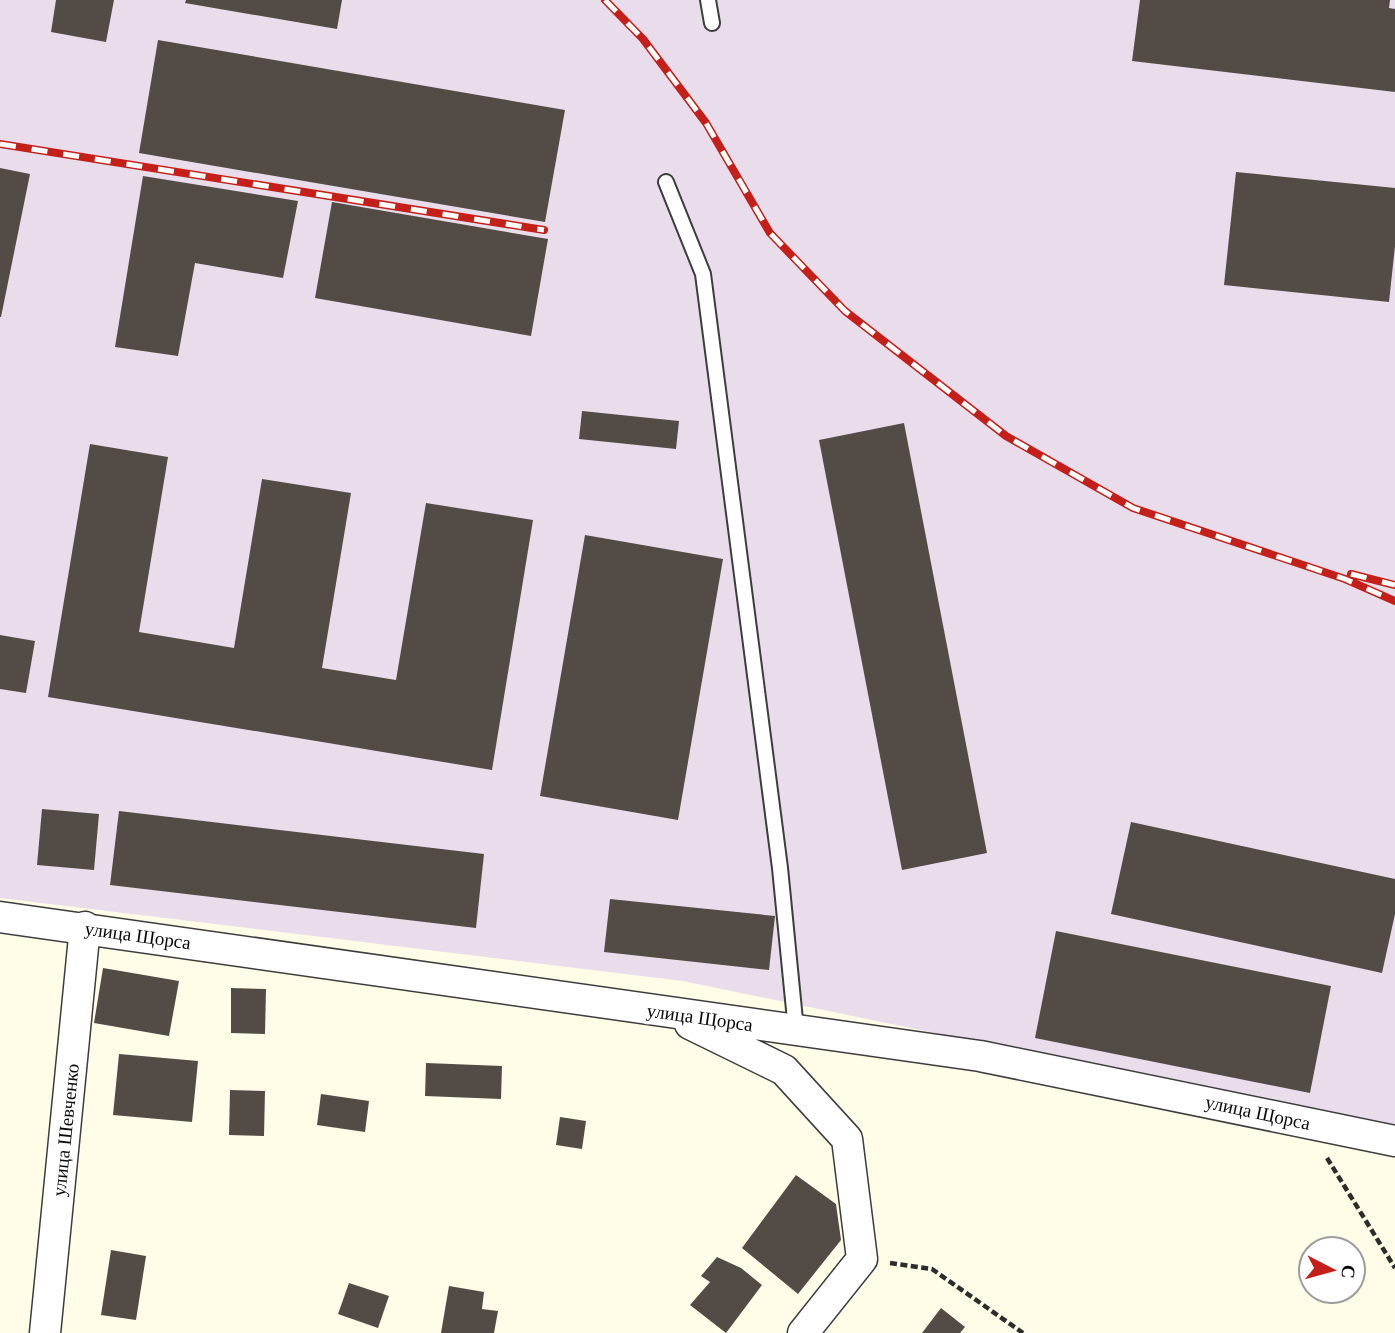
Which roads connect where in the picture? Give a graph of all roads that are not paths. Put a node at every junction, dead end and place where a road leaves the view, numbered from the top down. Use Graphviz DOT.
graph roads {
  1 [pos="708,0"];
  2 [pos="712,23"];
  3 [pos="666,182"];
  4 [pos="0,917"];
  5 [pos="85,928"];
  6 [pos="665,1012"];
  7 [pos="796,1030"];
  8 [pos="1395,1141"];
  9 [pos="45,1333"];
  10 [pos="803,1333"];
  1 -- 2 [label="lane"];
  3 -- 7 [label="lane"];
  4 -- 5 [label="street, улица Щорса"];
  5 -- 6 [label="street, улица Щорса"];
  5 -- 9 [label="street, улица Шевченко"];
  6 -- 7 [label="street, улица Щорса"];
  6 -- 10 [label="street"];
  7 -- 8 [label="street, улица Щорса"];
}
